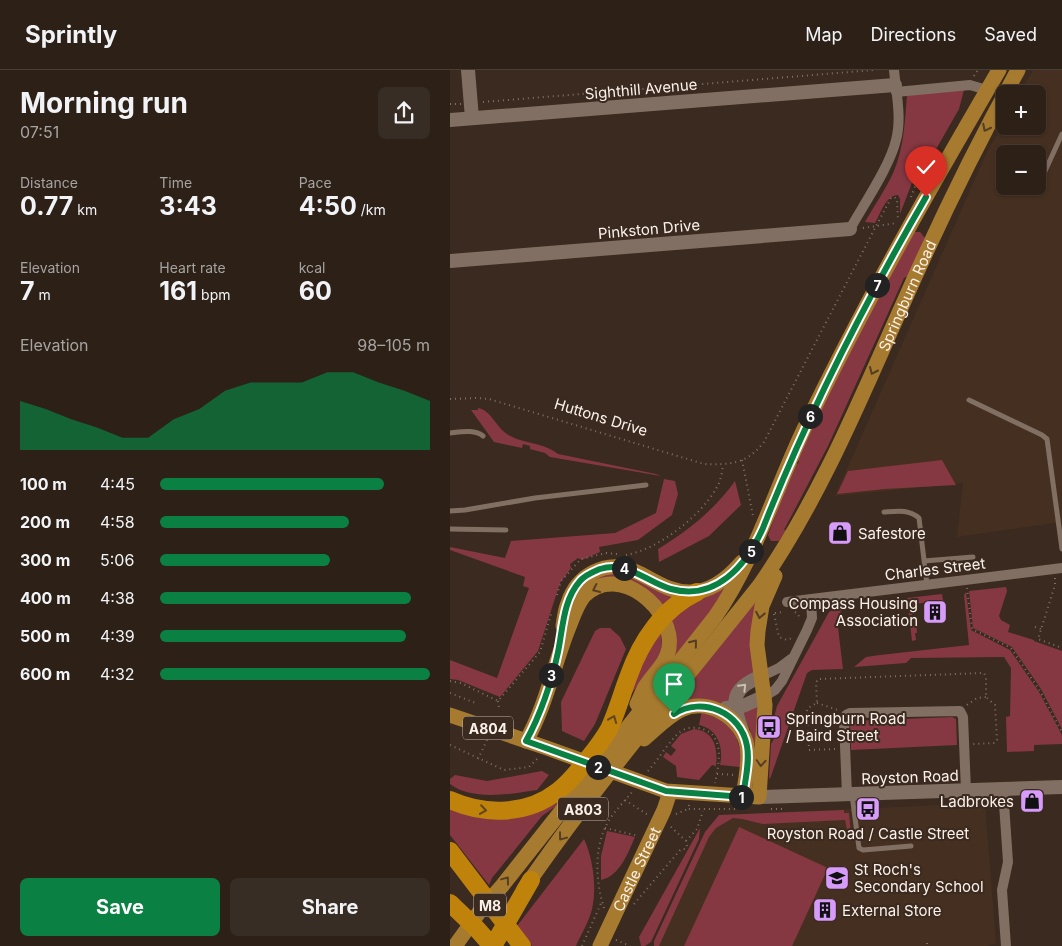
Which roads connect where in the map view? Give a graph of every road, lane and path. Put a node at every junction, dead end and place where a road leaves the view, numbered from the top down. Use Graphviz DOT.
graph roads {
  1 [pos="468,70"];
  2 [pos="874,70"];
  3 [pos="894,70"];
  4 [pos="978,70"];
  5 [pos="999,70"];
  6 [pos="1018,70"];
  7 [pos="970,85"];
  8 [pos="895,89"];
  9 [pos="987,90"];
  10 [pos="483,102"];
  11 [pos="472,118"];
  12 [pos="450,120"];
  13 [pos="1062,134"];
  14 [pos="930,165"];
  15 [pos="1046,169"];
  16 [pos="908,203"];
  17 [pos="900,220"];
  18 [pos="898,223"];
  19 [pos="875,228"];
  20 [pos="850,229"];
  21 [pos="450,261"];
  22 [pos="450,399"];
  23 [pos="969,400"];
  24 [pos="450,433"];
  25 [pos="483,436"];
  26 [pos="724,465"];
  27 [pos="646,485"];
  28 [pos="1059,504"];
  29 [pos="450,511"];
  30 [pos="884,512"];
  31 [pos="799,522"];
  32 [pos="763,528"];
  33 [pos="450,529"];
  34 [pos="506,530"];
  35 [pos="1062,549"];
  36 [pos="973,557"];
  37 [pos="924,561"];
  38 [pos="1058,569"];
  39 [pos="966,580"];
  40 [pos="927,586"];
  41 [pos="697,592"];
  42 [pos="556,599"];
  43 [pos="811,600"];
  44 [pos="786,607"];
  45 [pos="553,608"];
  46 [pos="775,613"];
  47 [pos="656,618"];
  48 [pos="1035,627"];
  49 [pos="1041,629"];
  50 [pos="1062,648"];
  51 [pos="558,654"];
  52 [pos="792,659"];
  53 [pos="762,676"];
  54 [pos="450,681"];
  55 [pos="450,693"];
  56 [pos="765,696"];
  57 [pos="986,697"];
  58 [pos="498,701"];
  59 [pos="817,703"];
  60 [pos="478,704"];
  61 [pos="499,708"];
  62 [pos="713,708"];
  63 [pos="735,708"];
  64 [pos="960,712"];
  65 [pos="450,715"];
  66 [pos="846,715"];
  67 [pos="627,726"];
  68 [pos="1062,732"];
  69 [pos="487,740"];
  70 [pos="746,740"];
  71 [pos="526,741"];
  72 [pos="450,745"];
  73 [pos="547,748"];
  74 [pos="623,756"];
  75 [pos="478,759"];
  76 [pos="650,770"];
  77 [pos="708,783"];
  78 [pos="1062,787"];
  79 [pos="1002,789"];
  80 [pos="966,791"];
  81 [pos="670,792"];
  82 [pos="630,794"];
  83 [pos="849,795"];
  84 [pos="743,797"];
  85 [pos="758,797"];
  86 [pos="450,800"];
  87 [pos="625,800"];
  88 [pos="688,809"];
  89 [pos="704,810"];
  90 [pos="641,812"];
  91 [pos="668,813"];
  92 [pos="605,828"];
  93 [pos="673,828"];
  94 [pos="633,834"];
  95 [pos="686,840"];
  96 [pos="911,846"];
  97 [pos="454,857"];
  98 [pos="531,880"];
  99 [pos="602,901"];
  100 [pos="450,904"];
  101 [pos="632,906"];
  102 [pos="450,915"];
  103 [pos="615,930"];
  104 [pos="617,942"];
  105 [pos="455,946"];
  106 [pos="480,946"];
  107 [pos="485,946"];
  108 [pos="492,946"];
  109 [pos="522,946"];
  110 [pos="582,946"];
  111 [pos="600,946"];
  112 [pos="1006,946"];
  1 -- 11 [label="street"];
  2 -- 10 [label="path"];
  3 -- 8 [label="street"];
  4 -- 7 [label="path"];
  5 -- 9 [label="main road, Springburn Road / A803"];
  6 -- 31 [label="main road, Springburn Road / A803, one-way"];
  7 -- 8 [label="street, Sighthill Avenue"];
  7 -- 9 [label="street, Sighthill Avenue"];
  8 -- 11 [label="street, Sighthill Avenue"];
  8 -- 20 [label="street"];
  9 -- 32 [label="main road, Springburn Road / A803"];
  11 -- 12 [label="street, Sighthill Avenue"];
  13 -- 15 [label="lane"];
  14 -- 16 [label="path"];
  17 -- 18 [label="path"];
  18 -- 19 [label="path"];
  18 -- 19 [label="path"];
  19 -- 20 [label="path"];
  19 -- 26 [label="path, Huttons Drive"];
  20 -- 21 [label="street, Pinkston Drive"];
  22 -- 26 [label="path, Huttons Drive"];
  23 -- 28 [label="lane"];
  24 -- 25 [label="lane"];
  26 -- 42 [label="path"];
  27 -- 29 [label="lane"];
  28 -- 35 [label="lane"];
  30 -- 37 [label="lane"];
  31 -- 53 [label="main road, one-way"];
  31 -- 74 [label="main road, A803"];
  32 -- 41 [label="main road, A803"];
  67 -- 32 [label="main road, A803, one-way"];
  33 -- 34 [label="lane"];
  36 -- 37 [label="lane"];
  37 -- 40 [label="lane"];
  38 -- 39 [label="street, Charles Street"];
  38 -- 49 [label="path"];
  39 -- 40 [label="street, Charles Street"];
  39 -- 68 [label="path"];
  40 -- 43 [label="street, Charles Street"];
  41 -- 47 [label="highway"];
  41 -- 51 [label="main road, A803"];
  43 -- 44 [label="street, Charles Street"];
  43 -- 52 [label="street"];
  44 -- 46 [label="path"];
  45 -- 58 [label="path"];
  47 -- 51 [label="main road, one-way"];
  47 -- 67 [label="main road"];
  86 -- 47 [label="highway, one-way"];
  48 -- 49 [label="path"];
  49 -- 50 [label="path"];
  51 -- 71 [label="main road, A803"];
  52 -- 53 [label="street"];
  52 -- 56 [label="street"];
  53 -- 56 [label="main road"];
  63 -- 53 [label="street, one-way"];
  54 -- 58 [label="path"];
  55 -- 60 [label="path"];
  56 -- 63 [label="street"];
  56 -- 85 [label="main road, one-way"];
  57 -- 64 [label="path"];
  58 -- 61 [label="path"];
  59 -- 66 [label="path"];
  62 -- 63 [label="street"];
  62 -- 70 [label="main road"];
  62 -- 74 [label="main road"];
  63 -- 70 [label="street"];
  64 -- 66 [label="street"];
  64 -- 80 [label="street"];
  65 -- 71 [label="main road, A804"];
  66 -- 83 [label="street"];
  105 -- 67 [label="main road, A803, one-way"];
  69 -- 75 [label="path"];
  70 -- 84 [label="main road"];
  71 -- 73 [label="main road, A804"];
  72 -- 75 [label="path"];
  73 -- 75 [label="path"];
  73 -- 81 [label="main road, A804"];
  74 -- 98 [label="main road, A803, one-way"];
  76 -- 77 [label="path"];
  78 -- 79 [label="street, Royston Road"];
  79 -- 80 [label="street, Royston Road"];
  79 -- 112 [label="street"];
  80 -- 83 [label="street, Royston Road"];
  81 -- 84 [label="main road, A804"];
  81 -- 91 [label="main road, Castle Street"];
  82 -- 87 [label="path"];
  83 -- 85 [label="street, Royston Road"];
  83 -- 96 [label="lane"];
  84 -- 85 [label="main road"];
  87 -- 90 [label="path"];
  87 -- 92 [label="path"];
  88 -- 91 [label="path"];
  89 -- 95 [label="path"];
  91 -- 103 [label="main road, Castle Street"];
  92 -- 94 [label="path"];
  92 -- 99 [label="path"];
  93 -- 95 [label="path"];
  95 -- 101 [label="path"];
  97 -- 109 [label="highway, M8"];
  98 -- 107 [label="main road, A803"];
  98 -- 108 [label="highway, M8"];
  99 -- 103 [label="path"];
  99 -- 110 [label="path"];
  100 -- 108 [label="highway, M8"];
  102 -- 106 [label="highway, M8"];
  103 -- 104 [label="path"];
  103 -- 111 [label="main road, Castle Street"];
}
